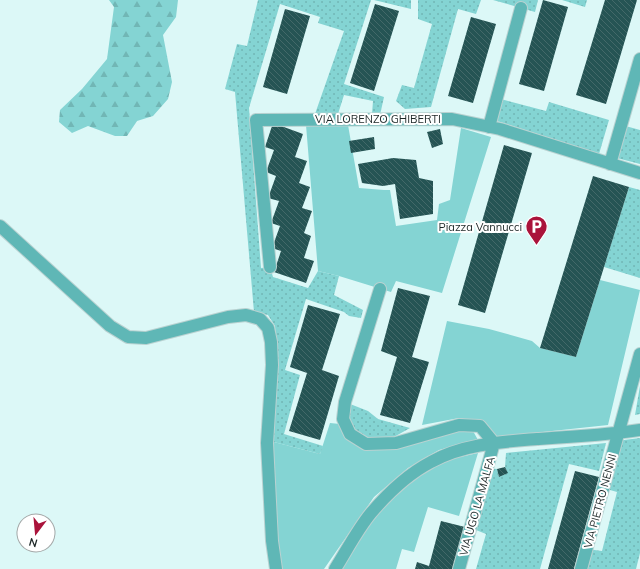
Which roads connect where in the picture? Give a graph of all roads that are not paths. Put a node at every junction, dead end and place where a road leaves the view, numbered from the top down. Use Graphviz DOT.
graph roads {
  1 [pos="521,8"];
  2 [pos="640,59"];
  3 [pos="489,127"];
  4 [pos="610,164"];
  5 [pos="640,173"];
  6 [pos="0,226"];
  7 [pos="270,267"];
  8 [pos="380,289"];
  9 [pos="640,354"];
  10 [pos="640,430"];
  11 [pos="618,433"];
  12 [pos="494,443"];
  13 [pos="276,569"];
  14 [pos="335,569"];
  15 [pos="459,569"];
  16 [pos="581,569"];
  1 -- 3 [label="street"];
  2 -- 4 [label="street"];
  3 -- 4 [label="street, VIA LORENZO GHIBERTI"];
  3 -- 7 [label="street, VIA LORENZO GHIBERTI"];
  4 -- 5 [label="street, VIA LORENZO GHIBERTI"];
  6 -- 13 [label="street"];
  8 -- 12 [label="street"];
  9 -- 11 [label="street, VIA PIETRO NENNI"];
  10 -- 11 [label="street"];
  11 -- 12 [label="street"];
  11 -- 16 [label="street, VIA PIETRO NENNI"];
  12 -- 14 [label="street"];
  12 -- 15 [label="street, VIA UGO LA MALFA"];
}
